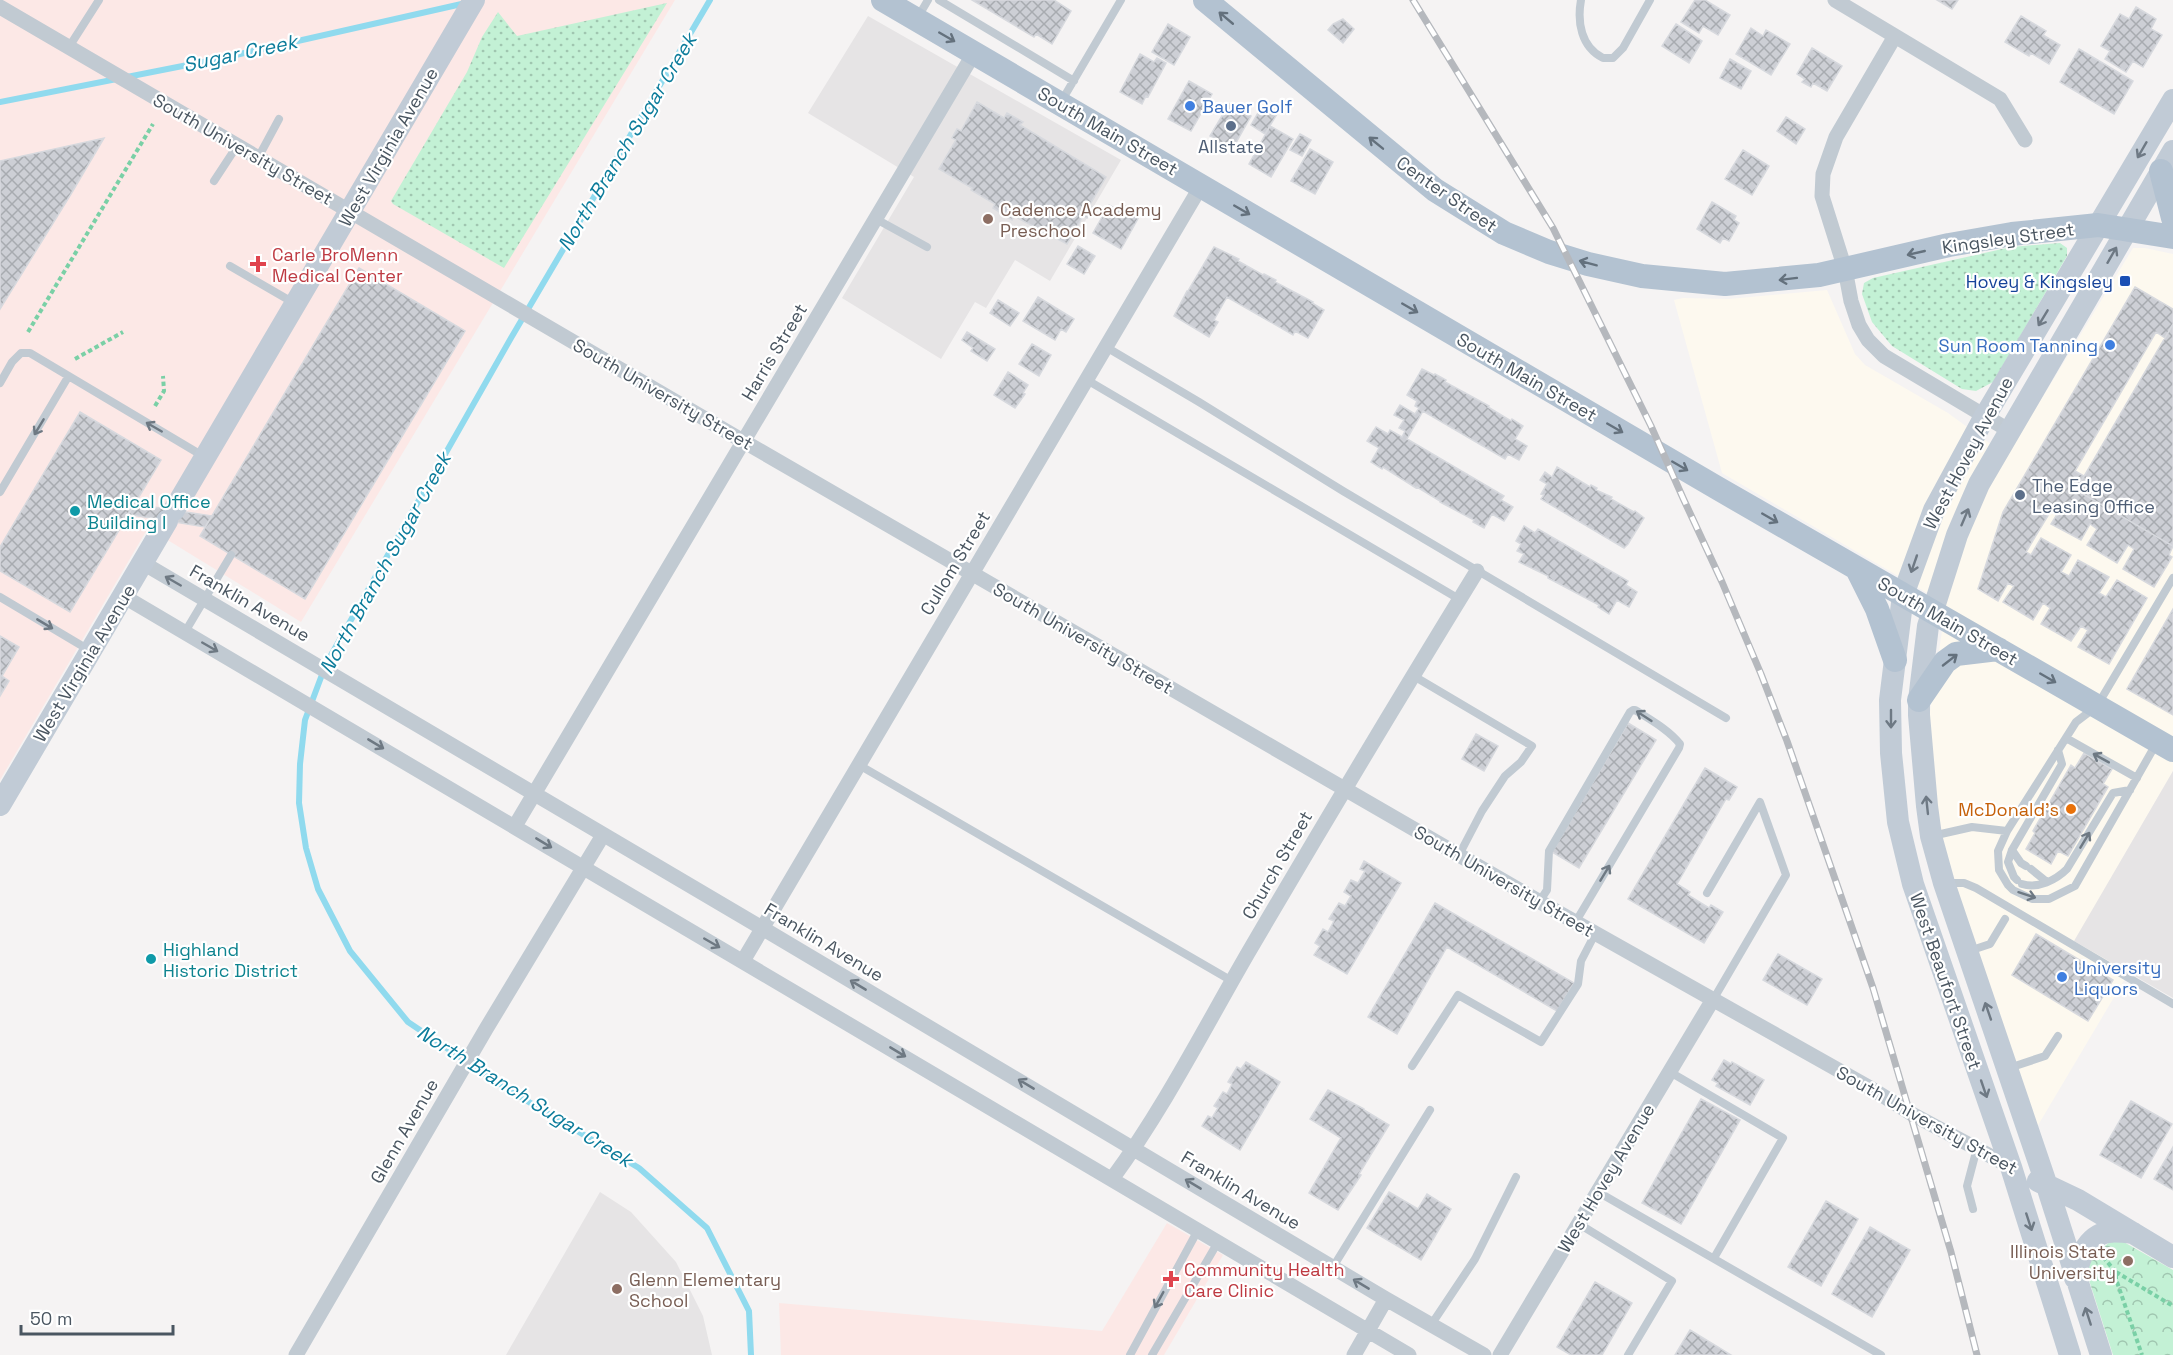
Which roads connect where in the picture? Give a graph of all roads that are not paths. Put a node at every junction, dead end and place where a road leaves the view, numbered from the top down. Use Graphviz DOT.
graph roads {
  1 [pos="99,0"];
  2 [pos="474,0"];
  3 [pos="883,0"];
  4 [pos="939,0"];
  5 [pos="1121,0"];
  6 [pos="1205,0"];
  7 [pos="1581,0"];
  8 [pos="1650,0"];
  9 [pos="1835,0"];
  10 [pos="0,7"];
  11 [pos="922,10"];
  12 [pos="1895,36"];
  13 [pos="69,47"];
  14 [pos="974,53"];
  15 [pos="1074,81"];
  16 [pos="2173,100"];
  17 [pos="1061,104"];
  18 [pos="279,119"];
  19 [pos="2025,140"];
  20 [pos="237,146"];
  21 [pos="258,158"];
  22 [pos="2167,161"];
  23 [pos="214,181"];
  24 [pos="1202,186"];
  25 [pos="350,212"];
  26 [pos="2173,218"];
  27 [pos="876,219"];
  28 [pos="2098,225"];
  29 [pos="2127,230"];
  30 [pos="2173,237"];
  31 [pos="927,247"];
  32 [pos="230,266"];
  33 [pos="1845,269"];
  34 [pos="295,304"];
  35 [pos="1106,347"];
  36 [pos="68,377"];
  37 [pos="1087,380"];
  38 [pos="0,383"];
  39 [pos="1985,416"];
  40 [pos="2010,431"];
  41 [pos="743,441"];
  42 [pos="204,457"];
  43 [pos="0,492"];
  44 [pos="231,555"];
  45 [pos="143,563"];
  46 [pos="1857,569"];
  47 [pos="1477,571"];
  48 [pos="972,574"];
  49 [pos="2173,578"];
  50 [pos="1903,595"];
  51 [pos="123,596"];
  52 [pos="0,597"];
  53 [pos="204,599"];
  54 [pos="1459,599"];
  55 [pos="1932,612"];
  56 [pos="185,632"];
  57 [pos="1998,650"];
  58 [pos="90,651"];
  59 [pos="1896,660"];
  60 [pos="1412,675"];
  61 [pos="1919,700"];
  62 [pos="2097,706"];
  63 [pos="1726,718"];
  64 [pos="2066,738"];
  65 [pos="2165,746"];
  66 [pos="2058,750"];
  67 [pos="859,765"];
  68 [pos="2137,778"];
  69 [pos="1345,789"];
  70 [pos="2130,790"];
  71 [pos="535,794"];
  72 [pos="0,805"];
  73 [pos="515,826"];
  74 [pos="2007,831"];
  75 [pos="603,835"];
  76 [pos="1931,836"];
  77 [pos="2012,850"];
  78 [pos="1459,855"];
  79 [pos="582,867"];
  80 [pos="2047,882"];
  81 [pos="1944,883"];
  82 [pos="1707,893"];
  83 [pos="1539,902"];
  84 [pos="2006,919"];
  85 [pos="1575,923"];
  86 [pos="762,928"];
  87 [pos="1595,934"];
  88 [pos="1967,952"];
  89 [pos="742,961"];
  90 [pos="1232,981"];
  91 [pos="1712,1001"];
  92 [pos="2173,1004"];
  93 [pos="2058,1036"];
  94 [pos="1412,1066"];
  95 [pos="2007,1068"];
  96 [pos="1670,1072"];
  97 [pos="1430,1110"];
  98 [pos="1977,1148"];
  99 [pos="1134,1149"];
  100 [pos="2011,1167"];
  101 [pos="1516,1177"];
  102 [pos="1112,1179"];
  103 [pos="2047,1186"];
  104 [pos="1598,1192"];
  105 [pos="1973,1209"];
  106 [pos="1579,1224"];
  107 [pos="1198,1230"];
  108 [pos="2133,1233"];
  109 [pos="1218,1242"];
  110 [pos="2173,1257"];
  111 [pos="1714,1258"];
  112 [pos="1333,1267"];
  113 [pos="2084,1280"];
  114 [pos="1386,1299"];
  115 [pos="1431,1324"];
  116 [pos="1368,1331"];
  117 [pos="296,1355"];
  118 [pos="1130,1355"];
  119 [pos="1152,1355"];
  120 [pos="1354,1355"];
  121 [pos="1409,1355"];
  122 [pos="1484,1355"];
  123 [pos="1500,1355"];
  124 [pos="1628,1355"];
  125 [pos="1881,1355"];
  126 [pos="2070,1355"];
  127 [pos="2101,1355"];
  1 -- 13 [label="lane"];
  2 -- 25 [label="main road, West Virginia Avenue"];
  3 -- 11 [label="main road, South Main Street"];
  4 -- 15 [label="lane"];
  5 -- 15 [label="lane"];
  33 -- 6 [label="main road, Center Street, one-way"];
  7 -- 8 [label="lane"];
  9 -- 12 [label="street"];
  10 -- 13 [label="street, South University Street"];
  11 -- 14 [label="main road, South Main Street, one-way"];
  12 -- 19 [label="street"];
  12 -- 33 [label="street"];
  13 -- 20 [label="street, South University Street"];
  14 -- 17 [label="main road, South Main Street"];
  14 -- 27 [label="street, Harris Street"];
  15 -- 17 [label="lane"];
  16 -- 28 [label="main road, West Hovey Avenue, one-way"];
  17 -- 24 [label="main road, South Main Street"];
  18 -- 21 [label="lane"];
  20 -- 21 [label="street, South University Street"];
  20 -- 23 [label="lane"];
  21 -- 25 [label="street, South University Street"];
  22 -- 26 [label="main road"];
  22 -- 29 [label="main road, West Hovey Avenue"];
  24 -- 35 [label="street, Cullom Street"];
  24 -- 46 [label="main road, South Main Street, one-way"];
  25 -- 34 [label="main road, West Virginia Avenue"];
  25 -- 41 [label="street, South University Street"];
  27 -- 31 [label="lane"];
  27 -- 41 [label="street, Harris Street"];
  28 -- 29 [label="main road, Kingsley Street"];
  28 -- 33 [label="main road, Kingsley Street, one-way"];
  28 -- 39 [label="main road, West Hovey Avenue, one-way"];
  29 -- 30 [label="main road, Kingsley Street"];
  40 -- 29 [label="main road, West Hovey Avenue, one-way"];
  32 -- 34 [label="lane"];
  33 -- 39 [label="street"];
  34 -- 42 [label="main road, West Virginia Avenue"];
  35 -- 37 [label="street, Cullom Street"];
  35 -- 47 [label="lane"];
  36 -- 38 [label="lane"];
  42 -- 36 [label="lane, one-way"];
  36 -- 43 [label="lane, one-way"];
  37 -- 48 [label="street, Cullom Street"];
  37 -- 54 [label="lane"];
  39 -- 40 [label="street"];
  39 -- 50 [label="main road, West Hovey Avenue, one-way"];
  55 -- 40 [label="main road, West Hovey Avenue, one-way"];
  41 -- 48 [label="street, South University Street"];
  41 -- 71 [label="street, Harris Street"];
  42 -- 45 [label="main road, West Virginia Avenue"];
  44 -- 53 [label="lane"];
  45 -- 51 [label="main road, West Virginia Avenue"];
  53 -- 45 [label="street, Franklin Avenue, one-way"];
  46 -- 50 [label="main road, South Main Street"];
  46 -- 59 [label="main road"];
  47 -- 54 [label="street, Church Street"];
  47 -- 63 [label="lane"];
  48 -- 67 [label="street, Cullom Street"];
  48 -- 69 [label="street, South University Street"];
  49 -- 62 [label="lane"];
  50 -- 55 [label="main road, South Main Street"];
  50 -- 59 [label="main road, West Beaufort Street"];
  51 -- 56 [label="street"];
  51 -- 58 [label="main road, West Virginia Avenue"];
  52 -- 58 [label="lane, one-way"];
  53 -- 56 [label="lane"];
  53 -- 71 [label="street, Franklin Avenue"];
  54 -- 60 [label="street, Church Street"];
  55 -- 57 [label="main road, South Main Street"];
  55 -- 61 [label="main road, West Beaufort Street"];
  56 -- 73 [label="street, one-way"];
  61 -- 57 [label="main road, one-way"];
  57 -- 62 [label="main road, South Main Street, one-way"];
  58 -- 72 [label="main road, West Virginia Avenue"];
  59 -- 100 [label="main road, West Beaufort Street, one-way"];
  60 -- 69 [label="street, Church Street"];
  60 -- 78 [label="lane"];
  76 -- 61 [label="main road, West Beaufort Street, one-way"];
  62 -- 64 [label="lane"];
  62 -- 65 [label="main road, South Main Street"];
  64 -- 66 [label="lane"];
  68 -- 64 [label="lane, one-way"];
  65 -- 68 [label="lane"];
  66 -- 74 [label="lane"];
  66 -- 77 [label="lane"];
  67 -- 86 [label="street, Cullom Street"];
  67 -- 90 [label="lane"];
  68 -- 70 [label="lane"];
  69 -- 78 [label="street, South University Street"];
  69 -- 90 [label="street, Church Street"];
  74 -- 70 [label="lane, one-way"];
  80 -- 70 [label="lane, one-way"];
  71 -- 73 [label="street, Harris Street"];
  71 -- 75 [label="street, Franklin Avenue"];
  73 -- 79 [label="street, one-way"];
  74 -- 76 [label="lane"];
  75 -- 79 [label="street, Glenn Avenue"];
  75 -- 86 [label="street, Franklin Avenue"];
  76 -- 81 [label="main road, West Beaufort Street"];
  77 -- 80 [label="lane"];
  77 -- 80 [label="lane"];
  78 -- 83 [label="street, South University Street"];
  79 -- 89 [label="street, one-way"];
  79 -- 117 [label="street, Glenn Avenue"];
  81 -- 88 [label="main road, West Beaufort Street"];
  81 -- 92 [label="lane"];
  82 -- 91 [label="lane"];
  83 -- 85 [label="street, South University Street"];
  85 -- 83 [label="lane, one-way"];
  84 -- 88 [label="lane"];
  85 -- 87 [label="street, South University Street"];
  86 -- 89 [label="street, Cullom Street"];
  99 -- 86 [label="street, Franklin Avenue, one-way"];
  87 -- 91 [label="street, South University Street"];
  87 -- 94 [label="lane"];
  95 -- 88 [label="main road, West Beaufort Street, one-way"];
  89 -- 102 [label="street, one-way"];
  90 -- 99 [label="street, Church Street"];
  91 -- 96 [label="street, West Hovey Avenue"];
  91 -- 98 [label="street, South University Street"];
  93 -- 95 [label="lane"];
  95 -- 103 [label="main road, West Beaufort Street"];
  96 -- 104 [label="street, West Hovey Avenue"];
  96 -- 111 [label="lane"];
  97 -- 112 [label="lane"];
  98 -- 100 [label="street, South University Street"];
  98 -- 105 [label="lane"];
  99 -- 102 [label="street, Church Street"];
  112 -- 99 [label="street, Franklin Avenue, one-way"];
  100 -- 103 [label="main road, South University Street"];
  100 -- 126 [label="main road, West Beaufort Street, one-way"];
  101 -- 115 [label="lane"];
  102 -- 107 [label="street"];
  103 -- 108 [label="main road, South University Street"];
  103 -- 113 [label="main road, West Beaufort Street"];
  104 -- 106 [label="street, West Hovey Avenue"];
  104 -- 111 [label="lane"];
  106 -- 123 [label="street, West Hovey Avenue"];
  106 -- 124 [label="lane"];
  107 -- 109 [label="street"];
  107 -- 118 [label="lane, one-way"];
  108 -- 110 [label="main road, South University Street"];
  108 -- 113 [label="main road"];
  109 -- 116 [label="street"];
  109 -- 119 [label="lane"];
  111 -- 125 [label="lane"];
  114 -- 112 [label="street, Franklin Avenue, one-way"];
  127 -- 113 [label="main road, West Beaufort Street, one-way"];
  114 -- 115 [label="street, Franklin Avenue"];
  114 -- 116 [label="street"];
  115 -- 122 [label="street, Franklin Avenue"];
  116 -- 120 [label="street"];
  116 -- 121 [label="street"];
}
